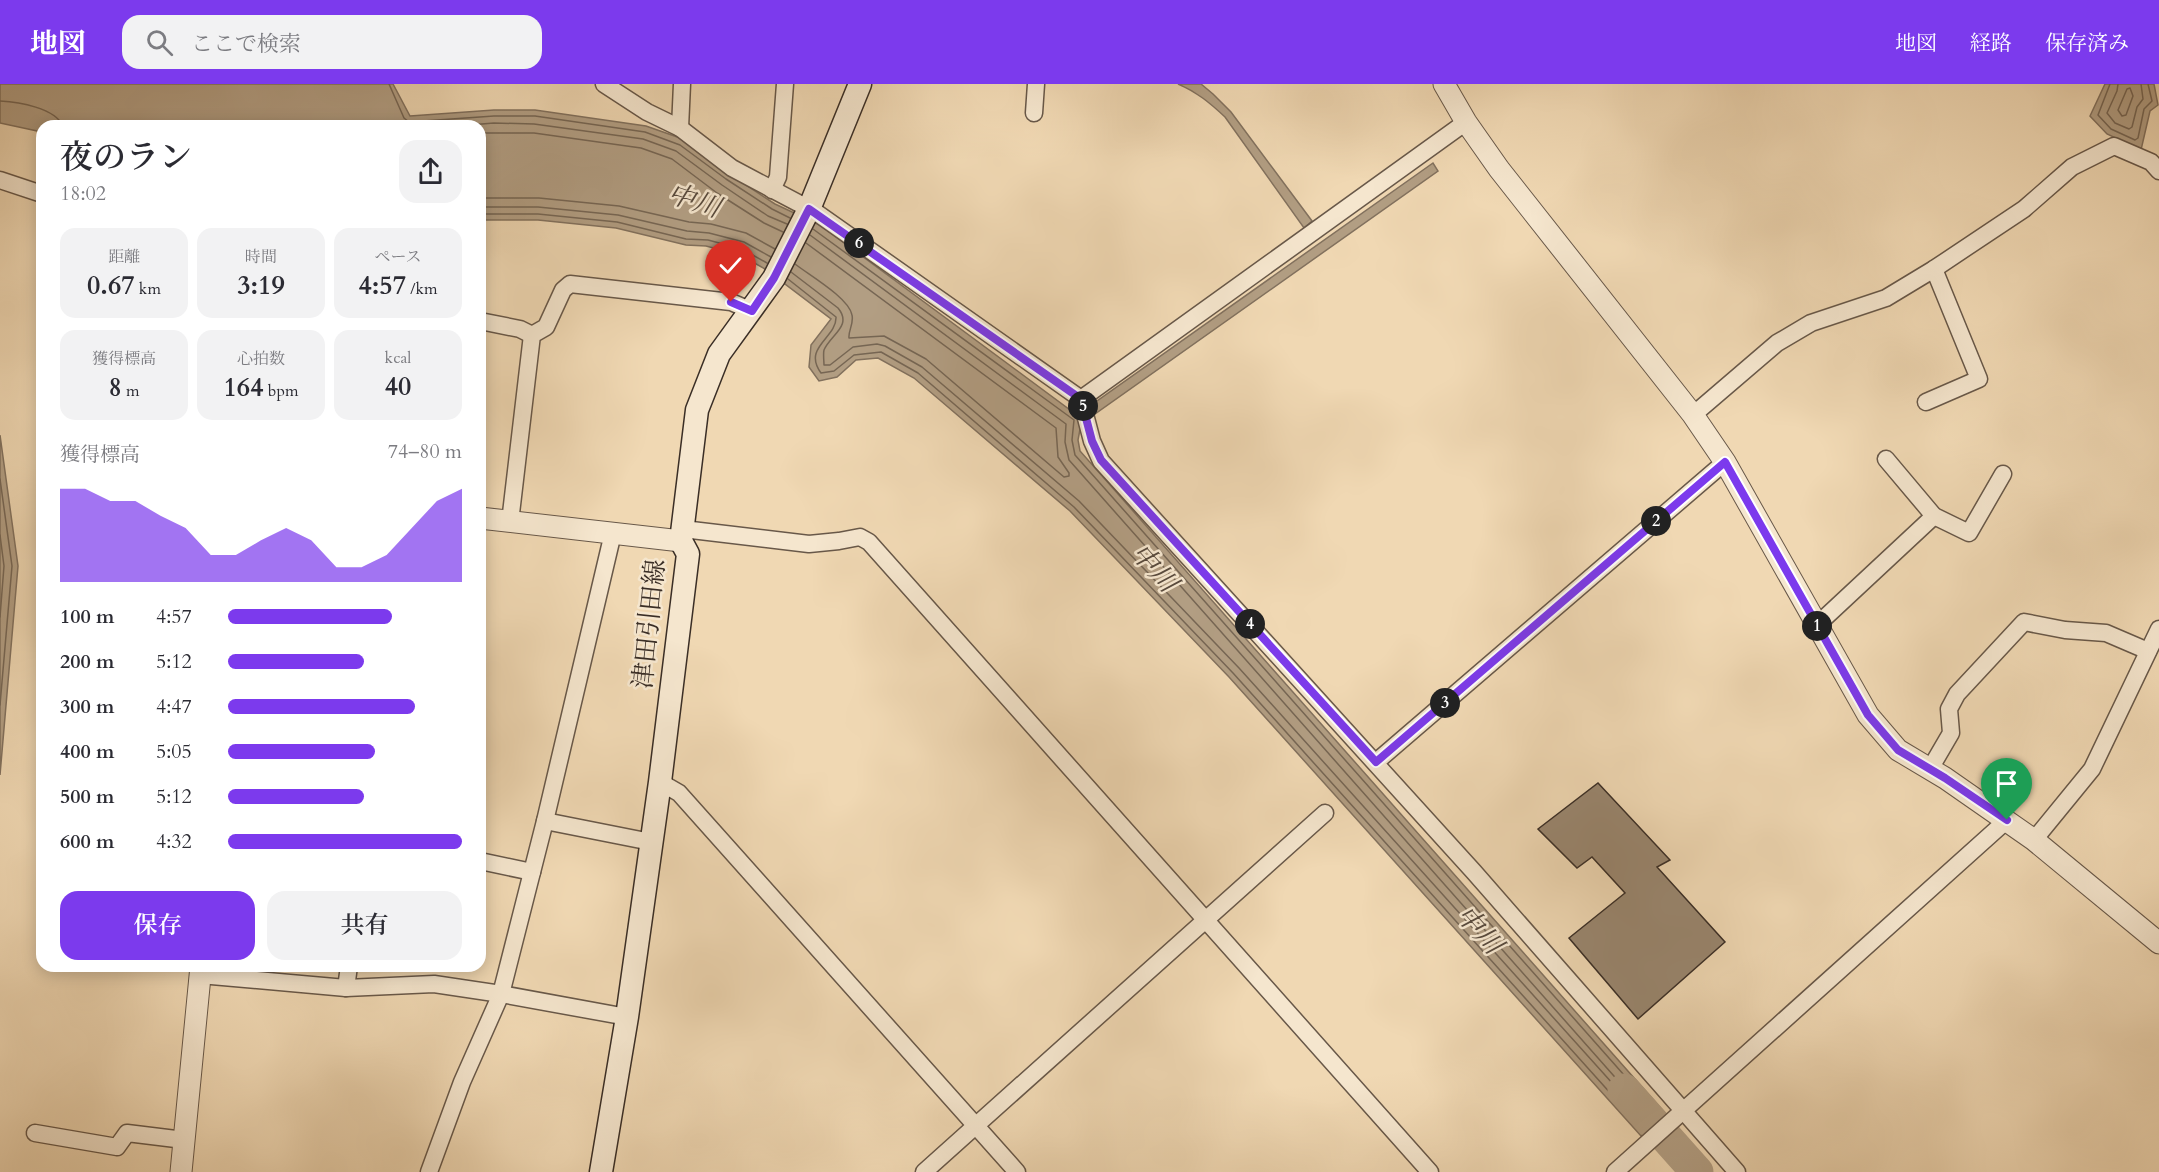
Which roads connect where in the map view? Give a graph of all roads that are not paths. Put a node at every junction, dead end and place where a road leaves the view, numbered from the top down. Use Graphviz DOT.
graph roads {
  1 [pos="604,84"];
  2 [pos="682,84"];
  3 [pos="785,84"];
  4 [pos="860,84"];
  5 [pos="1036,84"];
  6 [pos="1444,84"];
  7 [pos="1034,113"];
  8 [pos="1466,122"];
  9 [pos="680,128"];
  10 [pos="2159,171"];
  11 [pos="0,180"];
  12 [pos="772,190"];
  13 [pos="36,192"];
  14 [pos="807,212"];
  15 [pos="1934,269"];
  16 [pos="752,311"];
  17 [pos="486,322"];
  18 [pos="532,335"];
  19 [pos="1081,399"];
  20 [pos="1926,402"];
  21 [pos="1693,415"];
  22 [pos="1886,459"];
  23 [pos="1725,462"];
  24 [pos="2003,474"];
  25 [pos="1934,516"];
  26 [pos="486,520"];
  27 [pos="510,522"];
  28 [pos="612,533"];
  29 [pos="682,535"];
  30 [pos="1817,625"];
  31 [pos="2159,628"];
  32 [pos="2148,651"];
  33 [pos="1376,762"];
  34 [pos="1930,769"];
  35 [pos="660,782"];
  36 [pos="1326,813"];
  37 [pos="2007,820"];
  38 [pos="545,821"];
  39 [pos="2034,840"];
  40 [pos="651,842"];
  41 [pos="486,862"];
  42 [pos="532,872"];
  43 [pos="1205,921"];
  44 [pos="2159,944"];
  45 [pos="201,972"];
  46 [pos="217,972"];
  47 [pos="348,972"];
  48 [pos="345,988"];
  49 [pos="501,994"];
  50 [pos="627,1017"];
  51 [pos="1681,1114"];
  52 [pos="976,1126"];
  53 [pos="35,1133"];
  54 [pos="184,1140"];
  55 [pos="181,1172"];
  56 [pos="429,1172"];
  57 [pos="601,1172"];
  58 [pos="924,1172"];
  59 [pos="1017,1172"];
  60 [pos="1430,1172"];
  61 [pos="1615,1172"];
  62 [pos="1737,1172"];
  1 -- 9 [label="street"];
  2 -- 9 [label="street"];
  3 -- 12 [label="street"];
  4 -- 14 [label="main road, 津田引田線"];
  5 -- 7 [label="street"];
  6 -- 8 [label="street"];
  8 -- 19 [label="street"];
  8 -- 21 [label="street"];
  9 -- 12 [label="street"];
  10 -- 15 [label="street"];
  11 -- 13 [label="street"];
  12 -- 14 [label="street"];
  14 -- 16 [label="main road, 津田引田線"];
  14 -- 19 [label="street"];
  15 -- 20 [label="street"];
  15 -- 21 [label="street"];
  16 -- 18 [label="street"];
  16 -- 29 [label="main road, 津田引田線"];
  17 -- 18 [label="street"];
  18 -- 27 [label="street"];
  19 -- 33 [label="street"];
  21 -- 23 [label="street"];
  22 -- 25 [label="street"];
  23 -- 30 [label="street"];
  23 -- 33 [label="street"];
  24 -- 25 [label="street"];
  25 -- 30 [label="street"];
  26 -- 27 [label="street"];
  27 -- 28 [label="street"];
  28 -- 29 [label="street"];
  28 -- 38 [label="street"];
  29 -- 35 [label="main road, 津田引田線"];
  29 -- 43 [label="street"];
  30 -- 34 [label="street"];
  31 -- 32 [label="street"];
  32 -- 34 [label="street"];
  32 -- 39 [label="street"];
  33 -- 51 [label="street"];
  34 -- 37 [label="street"];
  35 -- 40 [label="main road, 津田引田線"];
  35 -- 52 [label="street"];
  36 -- 43 [label="street"];
  37 -- 39 [label="street"];
  37 -- 51 [label="street"];
  38 -- 40 [label="street"];
  38 -- 42 [label="street"];
  39 -- 44 [label="street"];
  40 -- 50 [label="main road, 津田引田線"];
  41 -- 42 [label="street"];
  42 -- 49 [label="street"];
  43 -- 52 [label="street"];
  43 -- 60 [label="street"];
  45 -- 54 [label="street"];
  46 -- 48 [label="street"];
  47 -- 48 [label="street"];
  48 -- 49 [label="street"];
  49 -- 50 [label="street"];
  49 -- 56 [label="street"];
  50 -- 57 [label="main road, 津田引田線"];
  51 -- 61 [label="street"];
  51 -- 62 [label="street"];
  52 -- 58 [label="street"];
  52 -- 59 [label="street"];
  53 -- 54 [label="street"];
  54 -- 55 [label="street"];
}
